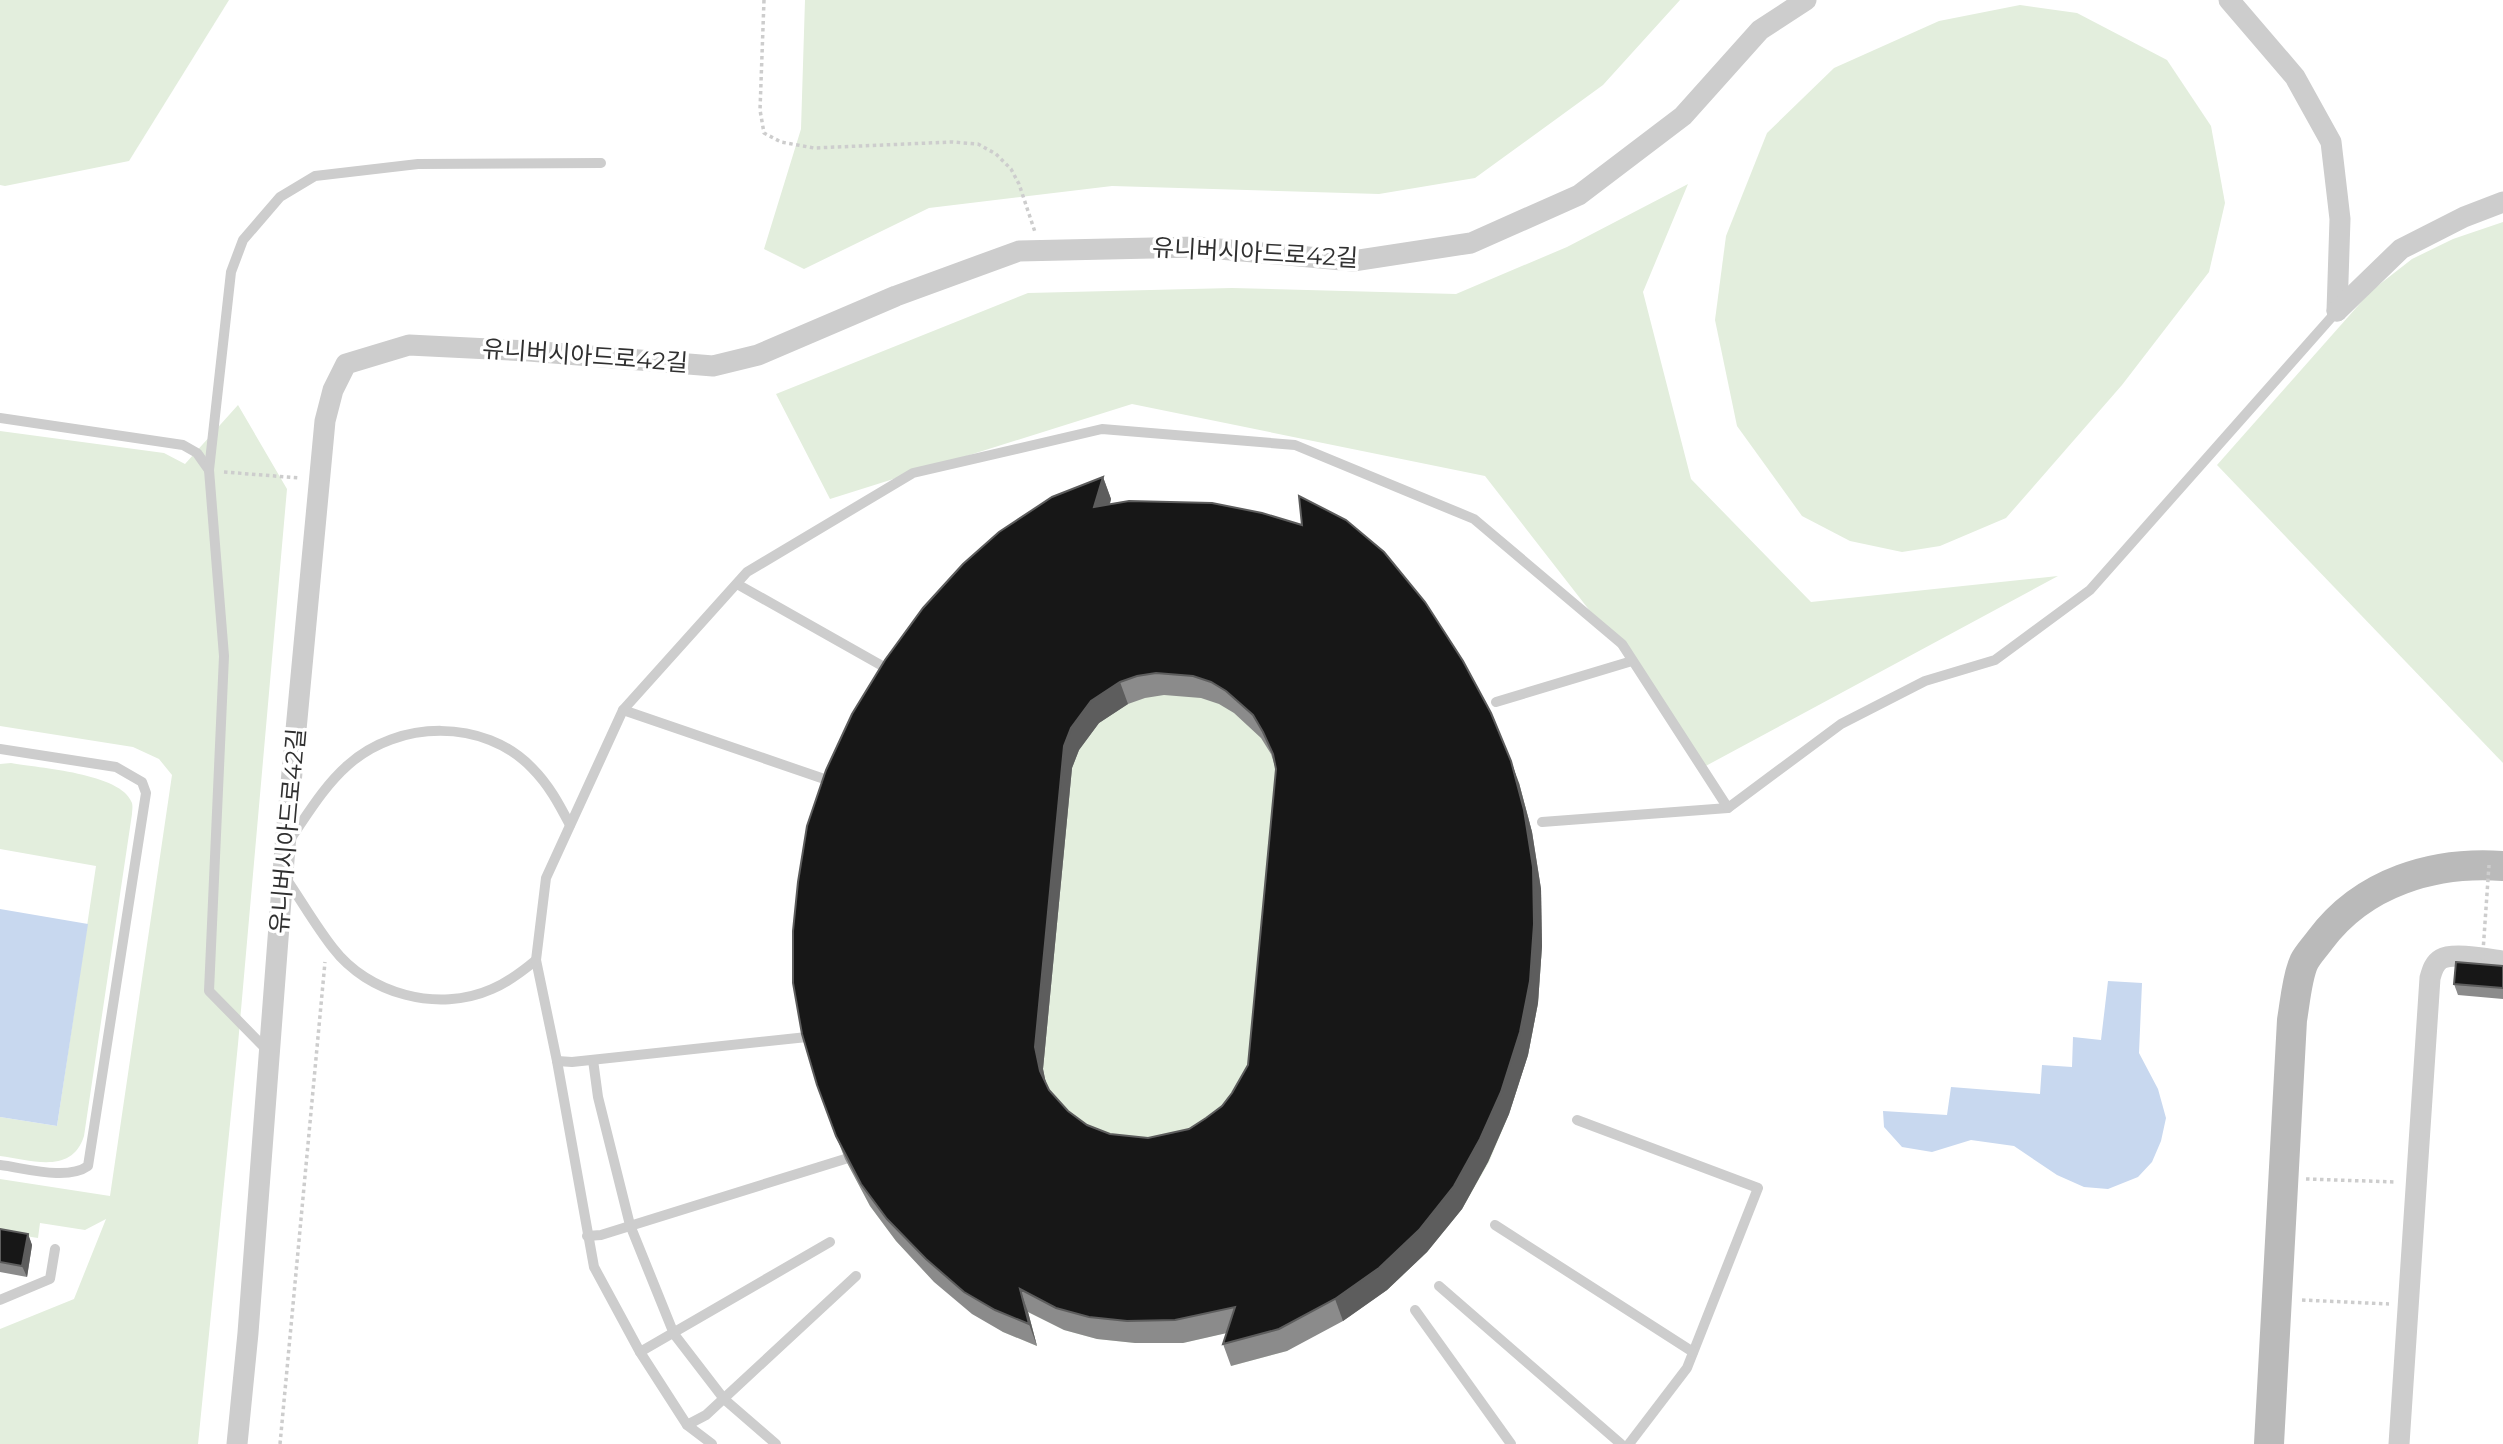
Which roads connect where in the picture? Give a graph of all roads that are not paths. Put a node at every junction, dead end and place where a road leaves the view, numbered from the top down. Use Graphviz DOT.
graph roads {
  1 [pos="1806,0"];
  2 [pos="2230,0"];
  3 [pos="601,163"];
  4 [pos="2503,202"];
  5 [pos="2337,310"];
  6 [pos="0,418"];
  7 [pos="209,470"];
  8 [pos="737,584"];
  9 [pos="1633,661"];
  10 [pos="898,676"];
  11 [pos="1496,702"];
  12 [pos="623,710"];
  13 [pos="0,750"];
  14 [pos="838,784"];
  15 [pos="1728,808"];
  16 [pos="1542,822"];
  17 [pos="570,825"];
  18 [pos="285,847"];
  19 [pos="2496,866"];
  20 [pos="283,874"];
  21 [pos="536,960"];
  22 [pos="2503,961"];
  23 [pos="807,1037"];
  24 [pos="270,1053"];
  25 [pos="593,1059"];
  26 [pos="557,1061"];
  27 [pos="1577,1120"];
  28 [pos="845,1158"];
  29 [pos="0,1165"];
  30 [pos="1494,1225"];
  31 [pos="630,1226"];
  32 [pos="587,1236"];
  33 [pos="830,1242"];
  34 [pos="55,1249"];
  35 [pos="856,1276"];
  36 [pos="1438,1286"];
  37 [pos="0,1300"];
  38 [pos="1415,1310"];
  39 [pos="674,1334"];
  40 [pos="640,1352"];
  41 [pos="1693,1352"];
  42 [pos="724,1399"];
  43 [pos="687,1425"];
  44 [pos="237,1444"];
  45 [pos="712,1444"];
  46 [pos="776,1444"];
  47 [pos="1511,1444"];
  48 [pos="1621,1444"];
  49 [pos="1629,1444"];
  50 [pos="2269,1444"];
  51 [pos="2399,1444"];
  1 -- 18 [label="street, 유니버시아드로42길"];
  2 -- 5 [label="street"];
  3 -- 7 [label="lane"];
  4 -- 5 [label="street"];
  5 -- 15 [label="lane"];
  6 -- 7 [label="lane"];
  7 -- 24 [label="lane"];
  8 -- 9 [label="lane"];
  8 -- 10 [label="lane"];
  8 -- 12 [label="lane"];
  9 -- 11 [label="lane"];
  9 -- 15 [label="lane"];
  12 -- 14 [label="lane"];
  12 -- 17 [label="lane"];
  13 -- 29 [label="lane"];
  15 -- 16 [label="lane"];
  17 -- 18 [label="lane"];
  17 -- 21 [label="lane"];
  18 -- 20 [label="street, 유니버시아드로42길"];
  19 -- 50 [label="main road"];
  20 -- 21 [label="lane"];
  20 -- 24 [label="street, 유니버시아드로42길"];
  21 -- 26 [label="lane"];
  22 -- 51 [label="street"];
  23 -- 25 [label="lane"];
  24 -- 44 [label="street, 유니버시아드로42길"];
  25 -- 26 [label="lane"];
  25 -- 31 [label="lane"];
  26 -- 32 [label="lane"];
  27 -- 41 [label="lane"];
  28 -- 31 [label="lane"];
  30 -- 41 [label="lane"];
  31 -- 32 [label="lane"];
  31 -- 39 [label="lane"];
  32 -- 40 [label="lane"];
  33 -- 39 [label="lane"];
  34 -- 37 [label="lane"];
  35 -- 42 [label="lane"];
  36 -- 48 [label="lane"];
  38 -- 47 [label="lane"];
  39 -- 40 [label="lane"];
  39 -- 42 [label="lane"];
  40 -- 43 [label="lane"];
  41 -- 49 [label="lane"];
  42 -- 43 [label="lane"];
  42 -- 46 [label="lane"];
  43 -- 45 [label="lane"];
}
